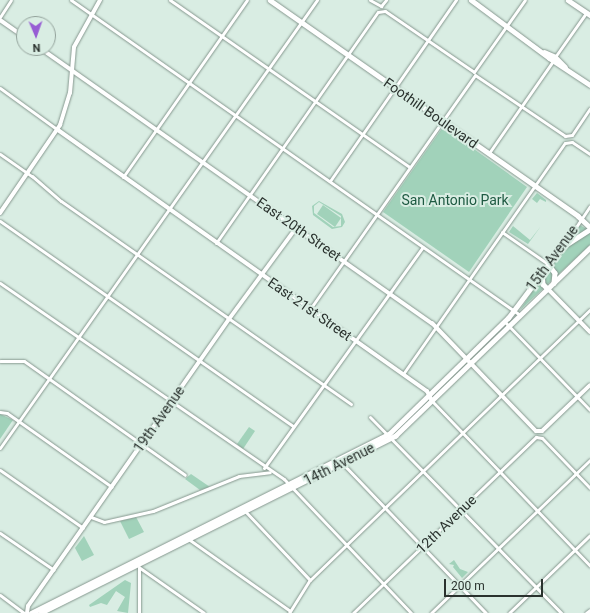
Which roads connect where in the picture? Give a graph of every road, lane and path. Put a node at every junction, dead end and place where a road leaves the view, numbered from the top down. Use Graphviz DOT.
graph roads {
  1 [pos="11,0"];
  2 [pos="71,0"];
  3 [pos="100,0"];
  4 [pos="170,0"];
  5 [pos="247,0"];
  6 [pos="270,0"];
  7 [pos="317,0"];
  8 [pos="370,0"];
  9 [pos="386,0"];
  10 [pos="456,0"];
  11 [pos="470,0"];
  12 [pos="525,0"];
  13 [pos="568,0"];
  14 [pos="381,8"];
  15 [pos="90,13"];
  16 [pos="588,14"];
  17 [pos="0,18"];
  18 [pos="302,22"];
  19 [pos="507,26"];
  20 [pos="16,31"];
  21 [pos="222,36"];
  22 [pos="428,40"];
  23 [pos="348,55"];
  24 [pos="51,56"];
  25 [pos="554,59"];
  26 [pos="269,69"];
  27 [pos="71,70"];
  28 [pos="475,74"];
  29 [pos="190,82"];
  30 [pos="590,85"];
  31 [pos="395,87"];
  32 [pos="0,88"];
  33 [pos="316,101"];
  34 [pos="521,106"];
  35 [pos="590,108"];
  36 [pos="236,115"];
  37 [pos="442,120"];
  38 [pos="156,129"];
  39 [pos="58,130"];
  40 [pos="362,134"];
  41 [pos="568,139"];
  42 [pos="282,148"];
  43 [pos="489,153"];
  44 [pos="0,154"];
  45 [pos="590,154"];
  46 [pos="203,162"];
  47 [pos="409,167"];
  48 [pos="28,173"];
  49 [pos="123,178"];
  50 [pos="330,181"];
  51 [pos="535,186"];
  52 [pos="250,195"];
  53 [pos="590,206"];
  54 [pos="168,210"];
  55 [pos="0,213"];
  56 [pos="377,214"];
  57 [pos="581,219"];
  58 [pos="0,221"];
  59 [pos="296,228"];
  60 [pos="590,228"];
  61 [pos="502,232"];
  62 [pos="566,242"];
  63 [pos="216,243"];
  64 [pos="423,246"];
  65 [pos="589,252"];
  66 [pos="136,253"];
  67 [pos="344,261"];
  68 [pos="548,264"];
  69 [pos="543,271"];
  70 [pos="261,275"];
  71 [pos="470,279"];
  72 [pos="0,283"];
  73 [pos="553,283"];
  74 [pos="548,289"];
  75 [pos="390,293"];
  76 [pos="106,295"];
  77 [pos="310,309"];
  78 [pos="590,310"];
  79 [pos="515,311"];
  80 [pos="520,315"];
  81 [pos="229,319"];
  82 [pos="579,320"];
  83 [pos="505,322"];
  84 [pos="509,326"];
  85 [pos="436,327"];
  86 [pos="590,332"];
  87 [pos="77,337"];
  88 [pos="355,341"];
  89 [pos="540,358"];
  90 [pos="200,361"];
  91 [pos="0,362"];
  92 [pos="469,362"];
  93 [pos="403,374"];
  94 [pos="48,378"];
  95 [pos="323,384"];
  96 [pos="590,385"];
  97 [pos="501,396"];
  98 [pos="578,397"];
  99 [pos="431,398"];
  100 [pos="171,403"];
  101 [pos="351,404"];
  102 [pos="590,410"];
  103 [pos="0,412"];
  104 [pos="370,417"];
  105 [pos="19,421"];
  106 [pos="293,426"];
  107 [pos="462,433"];
  108 [pos="539,434"];
  109 [pos="390,436"];
  110 [pos="141,445"];
  111 [pos="0,448"];
  112 [pos="590,460"];
  113 [pos="340,461"];
  114 [pos="264,468"];
  115 [pos="0,470"];
  116 [pos="423,470"];
  117 [pos="270,472"];
  118 [pos="500,472"];
  119 [pos="576,473"];
  120 [pos="185,475"];
  121 [pos="112,486"];
  122 [pos="290,486"];
  123 [pos="590,488"];
  124 [pos="384,508"];
  125 [pos="461,509"];
  126 [pos="243,510"];
  127 [pos="537,511"];
  128 [pos="91,517"];
  129 [pos="83,528"];
  130 [pos="0,533"];
  131 [pos="590,535"];
  132 [pos="187,538"];
  133 [pos="346,546"];
  134 [pos="422,547"];
  135 [pos="499,548"];
  136 [pos="574,550"];
  137 [pos="138,564"];
  138 [pos="590,566"];
  139 [pos="54,570"];
  140 [pos="310,580"];
  141 [pos="383,584"];
  142 [pos="460,586"];
  143 [pos="536,587"];
  144 [pos="0,595"];
  145 [pos="590,610"];
  146 [pos="290,612"];
  147 [pos="25,613"];
  148 [pos="30,613"];
  149 [pos="40,613"];
  150 [pos="139,613"];
  151 [pos="204,613"];
  152 [pos="353,613"];
  153 [pos="411,613"];
  154 [pos="431,613"];
  155 [pos="486,613"];
  156 [pos="509,613"];
  157 [pos="561,613"];
  158 [pos="586,613"];
  1 -- 17 [label="street"];
  2 -- 15 [label="street"];
  3 -- 15 [label="street"];
  4 -- 21 [label="street"];
  5 -- 21 [label="street"];
  6 -- 18 [label="main road, Foothill Boulevard"];
  7 -- 18 [label="street"];
  8 -- 14 [label="street"];
  9 -- 14 [label="street"];
  10 -- 22 [label="street"];
  11 -- 19 [label="main road"];
  12 -- 19 [label="street"];
  13 -- 16 [label="main road"];
  14 -- 22 [label="street"];
  14 -- 23 [label="street"];
  15 -- 27 [label="street"];
  15 -- 29 [label="street"];
  16 -- 25 [label="street"];
  17 -- 20 [label="street"];
  18 -- 23 [label="main road, Foothill Boulevard"];
  18 -- 26 [label="street"];
  19 -- 25 [label="main road"];
  19 -- 28 [label="street"];
  21 -- 26 [label="street"];
  21 -- 29 [label="street"];
  22 -- 28 [label="street"];
  22 -- 31 [label="street"];
  23 -- 31 [label="main road, Foothill Boulevard"];
  23 -- 33 [label="street"];
  24 -- 27 [label="street, East 20th Street"];
  25 -- 30 [label="main road"];
  25 -- 34 [label="street"];
  26 -- 33 [label="street"];
  26 -- 36 [label="street"];
  27 -- 38 [label="street, East 20th Street"];
  27 -- 39 [label="street"];
  28 -- 34 [label="street"];
  28 -- 37 [label="street"];
  29 -- 36 [label="street"];
  29 -- 38 [label="street"];
  31 -- 37 [label="main road, Foothill Boulevard"];
  31 -- 40 [label="street"];
  32 -- 39 [label="street, East 21st Street"];
  33 -- 40 [label="street"];
  33 -- 42 [label="street"];
  34 -- 41 [label="street"];
  34 -- 43 [label="street"];
  35 -- 41 [label="street"];
  36 -- 42 [label="street"];
  36 -- 46 [label="street"];
  37 -- 43 [label="main road, Foothill Boulevard"];
  37 -- 47 [label="street"];
  38 -- 46 [label="street, East 20th Street"];
  38 -- 49 [label="street"];
  39 -- 48 [label="street"];
  39 -- 49 [label="street, East 21st Street"];
  40 -- 47 [label="street"];
  40 -- 50 [label="street"];
  41 -- 45 [label="street"];
  41 -- 51 [label="street"];
  42 -- 50 [label="street"];
  42 -- 52 [label="street"];
  43 -- 51 [label="main road, Foothill Boulevard"];
  44 -- 48 [label="street"];
  46 -- 52 [label="street, East 20th Street"];
  46 -- 54 [label="street"];
  47 -- 56 [label="street"];
  48 -- 55 [label="street"];
  48 -- 66 [label="street"];
  49 -- 54 [label="street, East 21st Street"];
  50 -- 56 [label="street"];
  51 -- 57 [label="main road, Foothill Boulevard"];
  51 -- 61 [label="street"];
  52 -- 59 [label="street, East 20th Street"];
  52 -- 63 [label="street"];
  53 -- 57 [label="street, 15th Avenue"];
  54 -- 63 [label="street, East 21st Street"];
  54 -- 66 [label="street"];
  56 -- 64 [label="street"];
  56 -- 67 [label="street"];
  57 -- 60 [label="main road, Foothill Boulevard"];
  57 -- 62 [label="street, 15th Avenue"];
  58 -- 76 [label="street"];
  59 -- 67 [label="street, East 20th Street"];
  59 -- 70 [label="street, 19th Avenue"];
  60 -- 62 [label="main road"];
  61 -- 68 [label="street"];
  61 -- 71 [label="street"];
  62 -- 68 [label="main road, 15th Avenue"];
  63 -- 70 [label="street, East 21st Street"];
  64 -- 71 [label="street"];
  64 -- 75 [label="street"];
  65 -- 73 [label="main road, 14th Avenue"];
  66 -- 76 [label="street"];
  66 -- 81 [label="street"];
  67 -- 75 [label="street, East 20th Street"];
  67 -- 77 [label="street"];
  68 -- 69 [label="main road, 15th Avenue"];
  68 -- 73 [label="main road"];
  69 -- 74 [label="main road"];
  69 -- 79 [label="main road, 15th Avenue"];
  70 -- 77 [label="street, East 21st Street"];
  70 -- 81 [label="street, 19th Avenue"];
  71 -- 79 [label="street"];
  71 -- 85 [label="street"];
  72 -- 87 [label="street"];
  73 -- 74 [label="main road, 14th Avenue"];
  74 -- 80 [label="main road, 14th Avenue"];
  74 -- 82 [label="street"];
  75 -- 85 [label="street, East 20th Street"];
  75 -- 88 [label="street"];
  76 -- 87 [label="street"];
  76 -- 90 [label="street"];
  77 -- 88 [label="street, East 21st Street"];
  78 -- 82 [label="street"];
  79 -- 80 [label="street"];
  79 -- 83 [label="main road, 14th Avenue"];
  80 -- 84 [label="main road, 14th Avenue"];
  81 -- 90 [label="street, 19th Avenue"];
  81 -- 95 [label="street"];
  82 -- 86 [label="street"];
  82 -- 89 [label="street"];
  83 -- 84 [label="street"];
  83 -- 92 [label="main road, 14th Avenue"];
  84 -- 89 [label="street"];
  84 -- 92 [label="main road, 14th Avenue"];
  85 -- 92 [label="street, East 20th Street"];
  85 -- 93 [label="street"];
  87 -- 94 [label="street"];
  87 -- 100 [label="street"];
  88 -- 93 [label="street, East 21st Street"];
  88 -- 95 [label="street"];
  89 -- 97 [label="street"];
  89 -- 98 [label="street"];
  90 -- 100 [label="street, 19th Avenue"];
  90 -- 106 [label="street"];
  91 -- 94 [label="street"];
  92 -- 97 [label="street, East 20th Street"];
  92 -- 99 [label="main road, 14th Avenue"];
  93 -- 99 [label="street, East 21st Street"];
  94 -- 105 [label="street"];
  94 -- 110 [label="street"];
  95 -- 101 [label="street"];
  95 -- 106 [label="street"];
  96 -- 98 [label="street, 12th Avenue"];
  97 -- 107 [label="street"];
  97 -- 108 [label="street, East 20th Street"];
  98 -- 102 [label="street"];
  98 -- 108 [label="street, 12th Avenue"];
  99 -- 107 [label="street, East 21st Street"];
  99 -- 109 [label="main road, 14th Avenue"];
  100 -- 110 [label="street, 19th Avenue"];
  100 -- 114 [label="street"];
  103 -- 105 [label="street"];
  104 -- 109 [label="street"];
  105 -- 111 [label="street"];
  105 -- 121 [label="street"];
  106 -- 114 [label="street"];
  107 -- 116 [label="street"];
  107 -- 118 [label="street, East 21st Street"];
  108 -- 118 [label="street, 12th Avenue"];
  108 -- 119 [label="street, East 20th Street"];
  109 -- 113 [label="main road, 14th Avenue"];
  109 -- 116 [label="street"];
  110 -- 120 [label="street"];
  110 -- 121 [label="street, 19th Avenue"];
  112 -- 119 [label="street"];
  113 -- 122 [label="main road, 14th Avenue"];
  113 -- 124 [label="street"];
  114 -- 117 [label="street"];
  115 -- 129 [label="street"];
  116 -- 124 [label="street"];
  116 -- 125 [label="street"];
  117 -- 122 [label="street"];
  117 -- 128 [label="street"];
  118 -- 125 [label="street, 12th Avenue"];
  118 -- 127 [label="street, East 21st Street"];
  119 -- 123 [label="street, East 20th Street"];
  119 -- 127 [label="street"];
  121 -- 128 [label="street, 19th Avenue"];
  122 -- 126 [label="main road, 14th Avenue"];
  122 -- 133 [label="street"];
  124 -- 133 [label="street"];
  124 -- 134 [label="street"];
  125 -- 134 [label="street, 12th Avenue"];
  125 -- 135 [label="street"];
  126 -- 132 [label="main road, 14th Avenue"];
  126 -- 140 [label="street"];
  127 -- 135 [label="street"];
  127 -- 136 [label="street, East 21st Street"];
  128 -- 129 [label="street, 19th Avenue"];
  129 -- 139 [label="street, 19th Avenue"];
  130 -- 139 [label="street"];
  131 -- 136 [label="street"];
  132 -- 137 [label="main road, 14th Avenue"];
  132 -- 146 [label="street"];
  133 -- 140 [label="street"];
  133 -- 141 [label="street"];
  134 -- 141 [label="street, 12th Avenue"];
  134 -- 142 [label="street"];
  135 -- 142 [label="street"];
  135 -- 143 [label="street"];
  136 -- 138 [label="street, East 21st Street"];
  136 -- 143 [label="street"];
  137 -- 148 [label="main road, 14th Avenue"];
  137 -- 149 [label="main road, 14th Avenue"];
  137 -- 150 [label="street"];
  137 -- 151 [label="street"];
  139 -- 147 [label="street, 19th Avenue"];
  140 -- 146 [label="street"];
  141 -- 152 [label="street, 12th Avenue"];
  141 -- 153 [label="street"];
  142 -- 154 [label="street"];
  142 -- 155 [label="street"];
  143 -- 156 [label="street"];
  143 -- 157 [label="street"];
  144 -- 147 [label="street"];
  145 -- 158 [label="street"];
}
